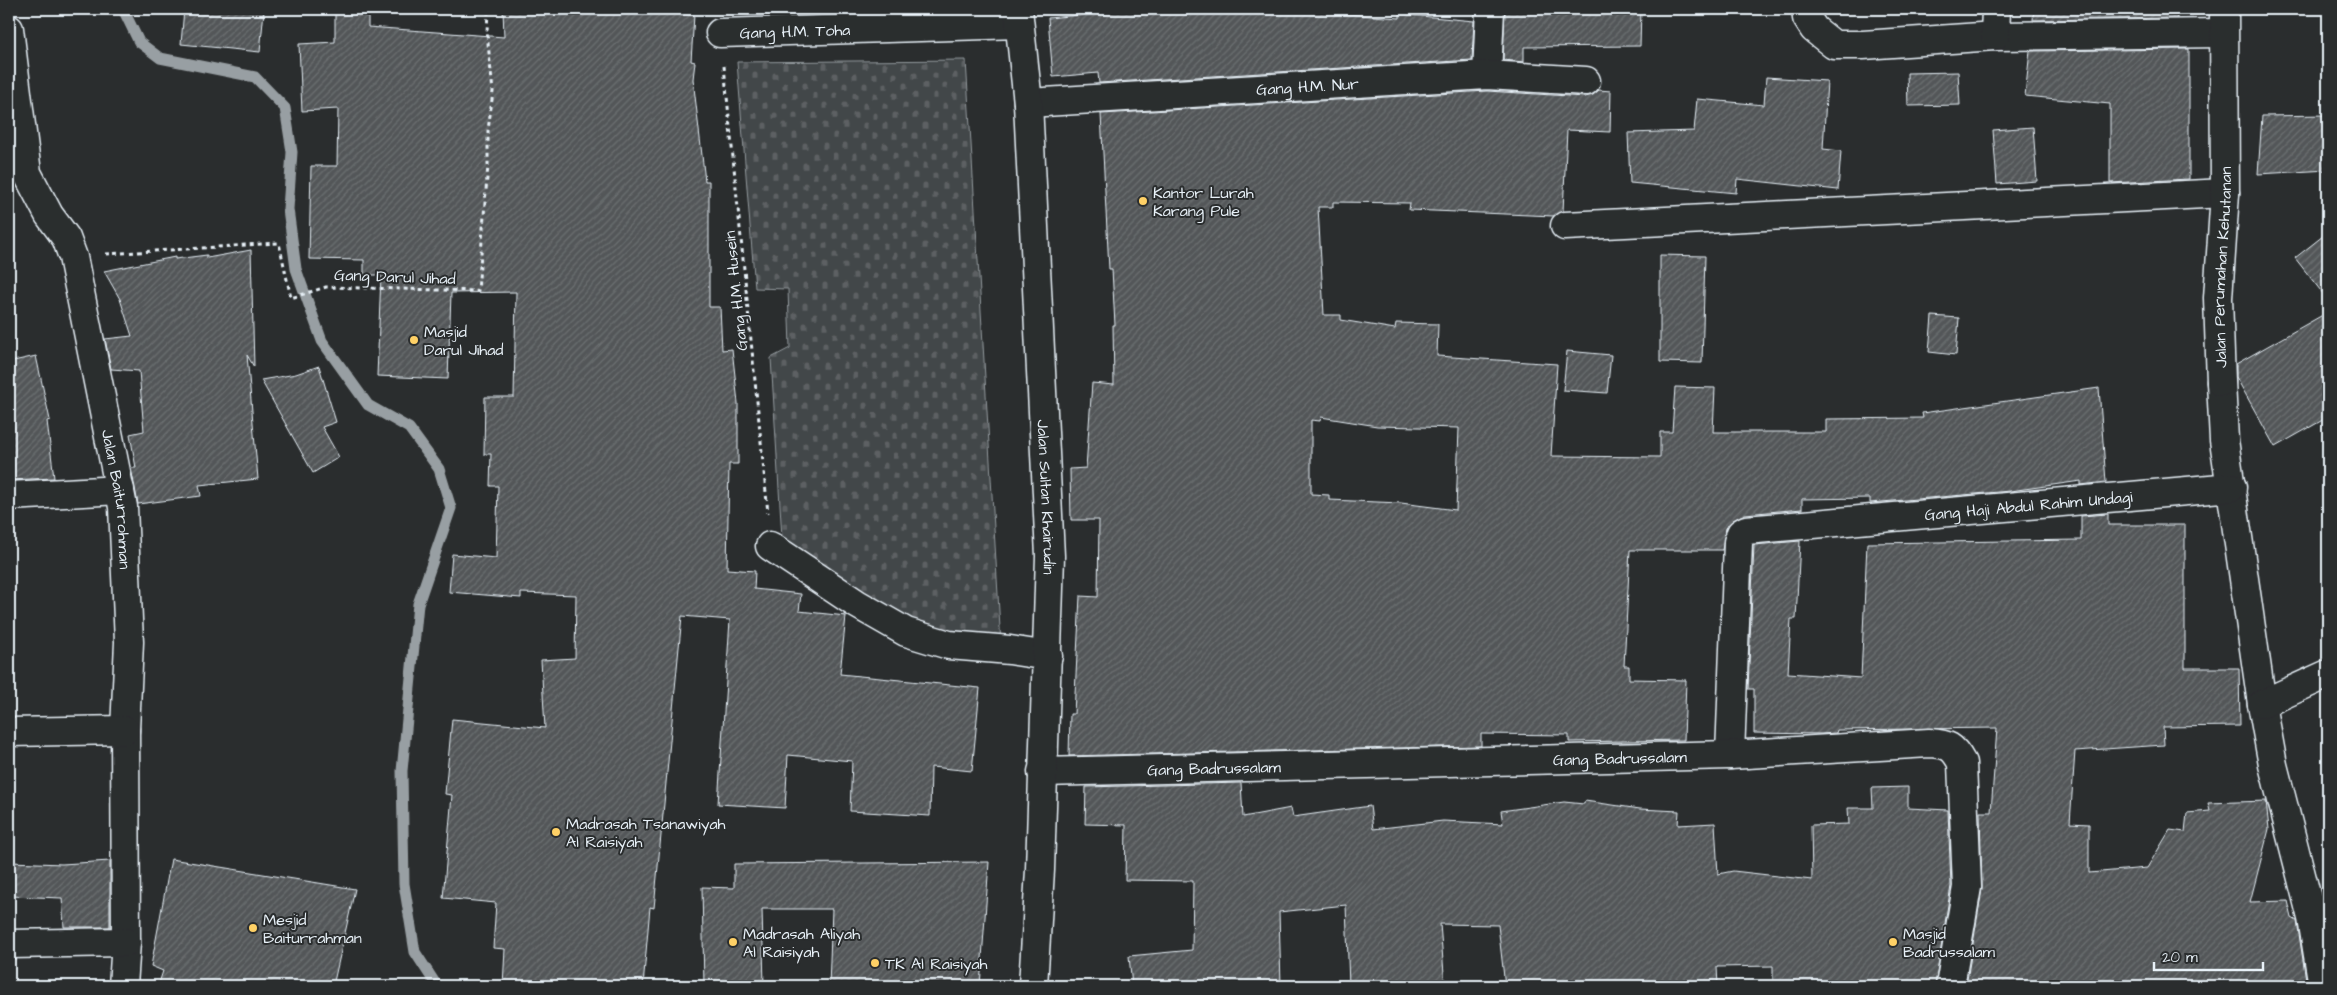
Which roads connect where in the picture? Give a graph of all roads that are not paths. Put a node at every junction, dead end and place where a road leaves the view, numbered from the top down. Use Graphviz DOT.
graph roads {
  1 [pos="1490,9"];
  2 [pos="1806,9"];
  3 [pos="1996,9"];
  4 [pos="1019,16"];
  5 [pos="2223,21"];
  6 [pos="9,29"];
  7 [pos="720,33"];
  8 [pos="1995,36"];
  9 [pos="1488,75"];
  10 [pos="1586,81"];
  11 [pos="1028,103"];
  12 [pos="15,138"];
  13 [pos="2225,193"];
  14 [pos="1564,226"];
  15 [pos="2232,487"];
  16 [pos="120,490"];
  17 [pos="9,496"];
  18 [pos="770,546"];
  19 [pos="1048,656"];
  20 [pos="2328,674"];
  21 [pos="2262,704"];
  22 [pos="125,730"];
  23 [pos="9,732"];
  24 [pos="1730,755"];
  25 [pos="1042,772"];
  26 [pos="126,942"];
  27 [pos="9,944"];
  28 [pos="123,986"];
  29 [pos="1033,986"];
  30 [pos="1950,986"];
  31 [pos="2323,986"];
  1 -- 9 [label="street"];
  2 -- 8 [label="street"];
  3 -- 8 [label="street"];
  4 -- 7 [label="street, Gang H.M. Toha"];
  4 -- 11 [label="street, Jalan Sultan Khairudin"];
  5 -- 8 [label="street"];
  5 -- 13 [label="street, Jalan Perumahan Kehutanan"];
  6 -- 12 [label="street, Jalan Baiturrohman"];
  9 -- 10 [label="street, Gang H.M. Nur"];
  9 -- 11 [label="street, Gang H.M. Nur"];
  11 -- 19 [label="street, Jalan Sultan Khairudin"];
  12 -- 16 [label="street, Jalan Baiturrohman"];
  13 -- 14 [label="street"];
  13 -- 15 [label="street, Jalan Perumahan Kehutanan"];
  15 -- 21 [label="street, Jalan Perumahan Kehutanan"];
  15 -- 24 [label="street, Gang Haji Abdul Rahim Undagi"];
  16 -- 17 [label="street"];
  16 -- 22 [label="street, Jalan Baiturrohman"];
  18 -- 19 [label="street"];
  19 -- 25 [label="street, Jalan Sultan Khairudin"];
  20 -- 21 [label="street"];
  21 -- 31 [label="street, Jalan Perumahan Kehutanan"];
  22 -- 23 [label="street"];
  22 -- 26 [label="street, Jalan Baiturrohman"];
  24 -- 25 [label="street, Gang Badrussalam"];
  24 -- 30 [label="street, Gang Badrussalam"];
  25 -- 29 [label="street, Jalan Sultan Khairudin"];
  26 -- 27 [label="street"];
  26 -- 28 [label="street, Jalan Baiturrohman"];
}
